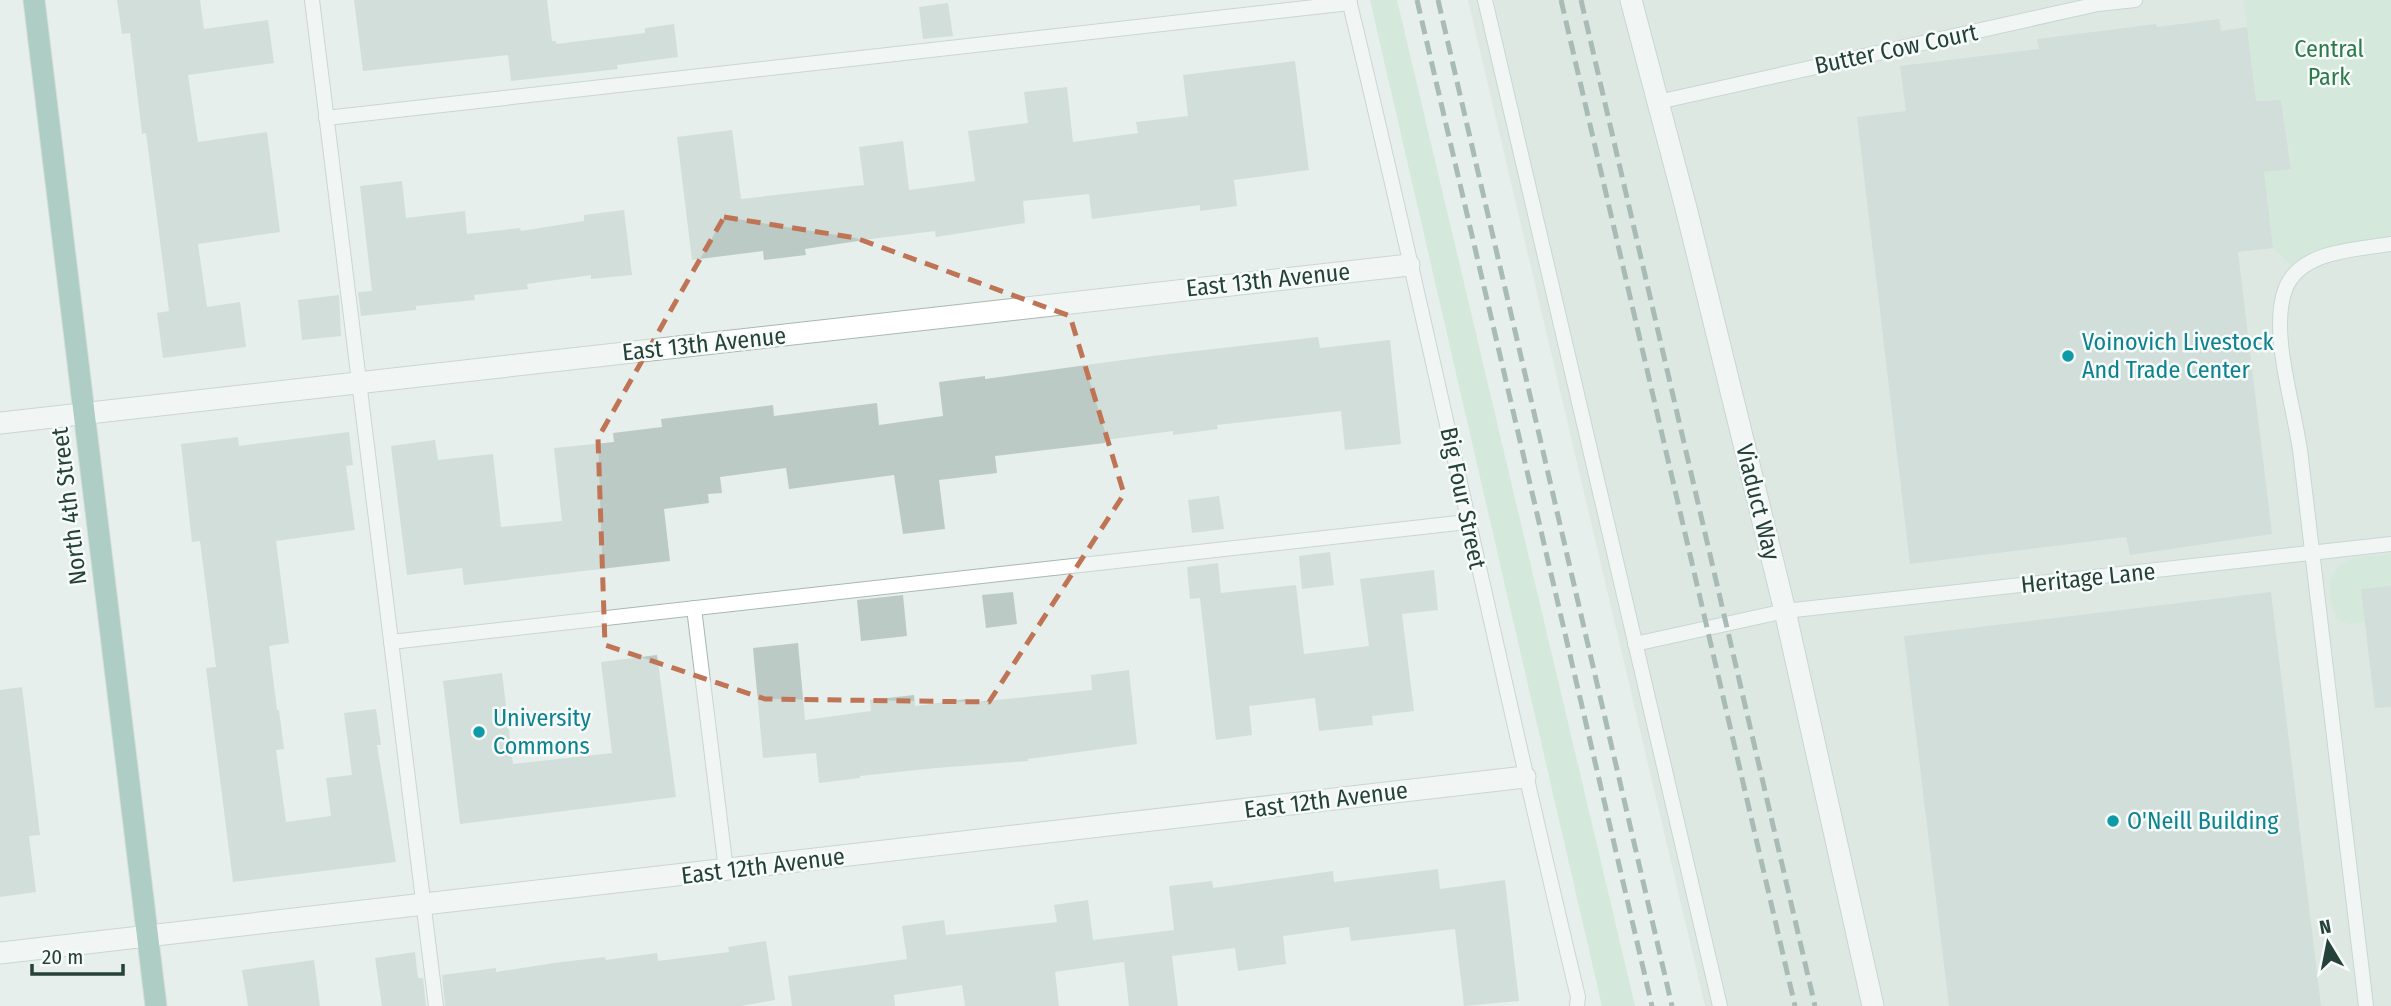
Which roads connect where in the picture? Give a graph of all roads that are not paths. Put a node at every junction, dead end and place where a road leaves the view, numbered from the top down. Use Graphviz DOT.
graph roads {
  1 [pos="34,0"];
  2 [pos="312,0"];
  3 [pos="1485,0"];
  4 [pos="1631,0"];
  5 [pos="2135,0"];
  6 [pos="1349,1"];
  7 [pos="2098,2"];
  8 [pos="1658,102"];
  9 [pos="326,118"];
  10 [pos="2391,244"];
  11 [pos="1409,265"];
  12 [pos="359,382"];
  13 [pos="84,413"];
  14 [pos="0,422"];
  15 [pos="1467,522"];
  16 [pos="2391,544"];
  17 [pos="2313,553"];
  18 [pos="694,608"];
  19 [pos="1785,611"];
  20 [pos="391,642"];
  21 [pos="1635,644"];
  22 [pos="1525,777"];
  23 [pos="726,870"];
  24 [pos="423,905"];
  25 [pos="148,937"];
  26 [pos="0,953"];
  27 [pos="1577,1001"];
  28 [pos="156,1006"];
  29 [pos="436,1006"];
  30 [pos="1720,1006"];
  31 [pos="1873,1006"];
  32 [pos="2366,1006"];
  1 -- 13 [label="main road, North 4th Street"];
  2 -- 9 [label="lane"];
  3 -- 21 [label="lane"];
  4 -- 8 [label="street, Viaduct Way"];
  5 -- 7 [label="lane, Butter Cow Court"];
  6 -- 9 [label="lane"];
  6 -- 11 [label="lane, Big Four Street"];
  7 -- 8 [label="lane, Butter Cow Court"];
  8 -- 19 [label="street, Viaduct Way"];
  9 -- 12 [label="lane"];
  10 -- 17 [label="lane"];
  11 -- 12 [label="street, East 13th Avenue"];
  11 -- 15 [label="lane, Big Four Street"];
  12 -- 13 [label="street, East 13th Avenue"];
  12 -- 20 [label="lane"];
  13 -- 14 [label="street, East 13th Avenue"];
  13 -- 25 [label="main road, North 4th Street"];
  15 -- 18 [label="lane"];
  15 -- 22 [label="lane, Big Four Street"];
  16 -- 17 [label="lane, Heritage Lane"];
  17 -- 19 [label="lane, Heritage Lane"];
  17 -- 32 [label="lane"];
  18 -- 20 [label="lane"];
  18 -- 23 [label="lane"];
  19 -- 21 [label="lane, Heritage Lane"];
  19 -- 31 [label="street, Viaduct Way"];
  20 -- 24 [label="lane"];
  21 -- 30 [label="lane"];
  22 -- 23 [label="street, East 12th Avenue"];
  22 -- 27 [label="lane, Big Four Street"];
  23 -- 24 [label="street, East 12th Avenue"];
  24 -- 25 [label="street, East 12th Avenue"];
  24 -- 29 [label="lane"];
  25 -- 26 [label="street, East 12th Avenue"];
  25 -- 28 [label="main road, North 4th Street"];
}
